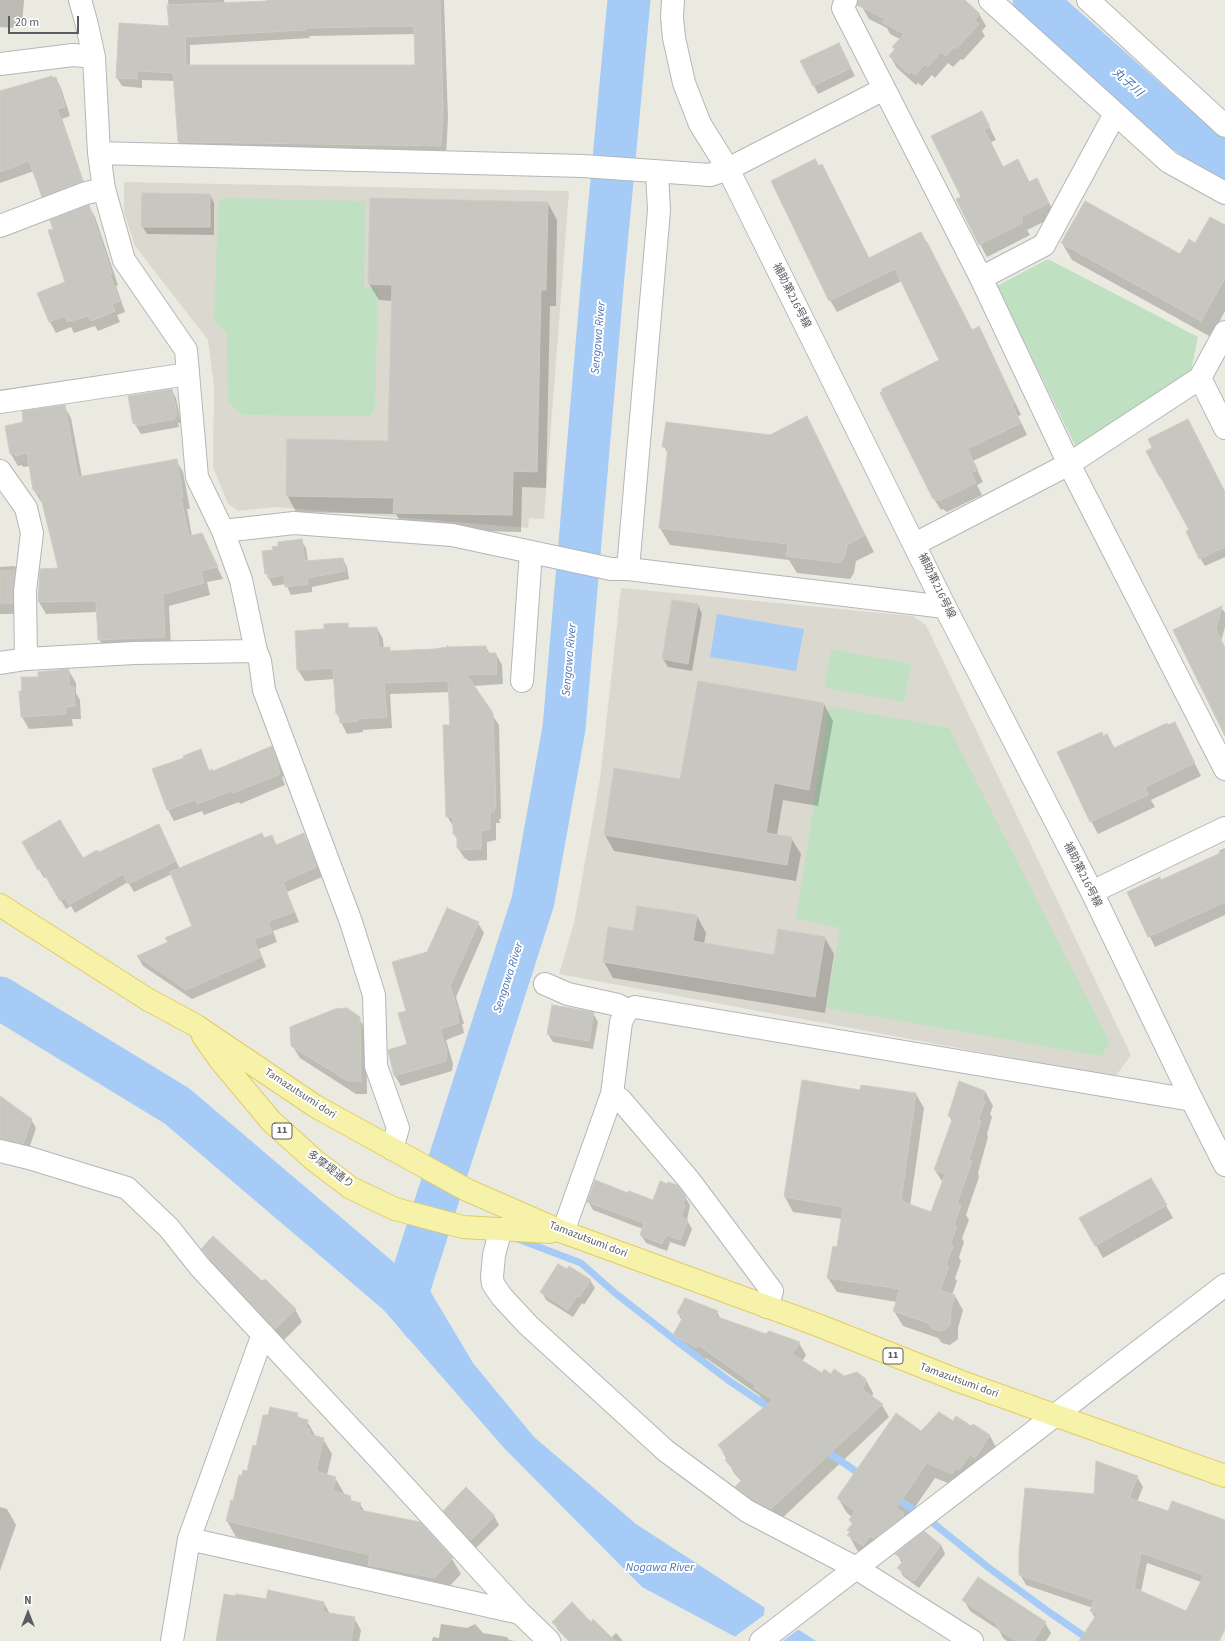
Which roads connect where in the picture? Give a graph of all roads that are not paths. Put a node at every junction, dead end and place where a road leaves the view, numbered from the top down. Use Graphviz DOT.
graph roads {
  1 [pos="80,0"];
  2 [pos="673,0"];
  3 [pos="846,0"];
  4 [pos="990,0"];
  5 [pos="1091,1"];
  6 [pos="94,57"];
  7 [pos="0,64"];
  8 [pos="884,89"];
  9 [pos="1115,114"];
  10 [pos="1225,126"];
  11 [pos="99,153"];
  12 [pos="728,169"];
  13 [pos="651,171"];
  14 [pos="104,189"];
  15 [pos="1225,194"];
  16 [pos="0,226"];
  17 [pos="981,278"];
  18 [pos="1225,332"];
  19 [pos="188,374"];
  20 [pos="1200,378"];
  21 [pos="0,402"];
  22 [pos="1225,428"];
  23 [pos="1069,464"];
  24 [pos="0,471"];
  25 [pos="223,531"];
  26 [pos="915,544"];
  27 [pos="540,554"];
  28 [pos="620,569"];
  29 [pos="945,607"];
  30 [pos="256,651"];
  31 [pos="26,658"];
  32 [pos="0,663"];
  33 [pos="522,681"];
  34 [pos="1225,769"];
  35 [pos="1225,828"];
  36 [pos="1092,892"];
  37 [pos="0,905"];
  38 [pos="545,984"];
  39 [pos="627,1010"];
  40 [pos="195,1025"];
  41 [pos="612,1094"];
  42 [pos="1192,1100"];
  43 [pos="392,1149"];
  44 [pos="0,1151"];
  45 [pos="1225,1165"];
  46 [pos="501,1229"];
  47 [pos="563,1232"];
  48 [pos="1225,1285"];
  49 [pos="767,1307"];
  50 [pos="263,1334"];
  51 [pos="1054,1416"];
  52 [pos="1225,1476"];
  53 [pos="189,1539"];
  54 [pos="856,1568"];
  55 [pos="520,1613"];
  56 [pos="172,1641"];
  57 [pos="549,1641"];
  58 [pos="761,1641"];
  59 [pos="972,1641"];
  1 -- 6 [label="street"];
  2 -- 12 [label="street, 補助第216号線"];
  3 -- 8 [label="street"];
  4 -- 9 [label="street"];
  5 -- 10 [label="street"];
  6 -- 7 [label="street"];
  6 -- 11 [label="street"];
  8 -- 12 [label="street"];
  8 -- 17 [label="street"];
  9 -- 15 [label="street"];
  9 -- 17 [label="street"];
  11 -- 13 [label="street"];
  11 -- 14 [label="street"];
  12 -- 13 [label="street"];
  12 -- 26 [label="street, 補助第216号線"];
  13 -- 28 [label="street"];
  14 -- 16 [label="street"];
  14 -- 19 [label="street"];
  17 -- 23 [label="street"];
  18 -- 20 [label="street"];
  19 -- 21 [label="street"];
  19 -- 25 [label="street"];
  20 -- 22 [label="street"];
  20 -- 23 [label="street"];
  23 -- 26 [label="street"];
  23 -- 34 [label="street"];
  24 -- 31 [label="street"];
  25 -- 27 [label="street"];
  25 -- 30 [label="street"];
  26 -- 29 [label="street, 補助第216号線"];
  27 -- 28 [label="street"];
  27 -- 33 [label="street"];
  28 -- 29 [label="street"];
  29 -- 36 [label="street, 補助第216号線"];
  30 -- 31 [label="street"];
  30 -- 43 [label="street"];
  31 -- 32 [label="street"];
  35 -- 36 [label="street"];
  36 -- 42 [label="street, 補助第216号線"];
  37 -- 40 [label="main road, Tamazutsumi dori / 11"];
  38 -- 39 [label="street"];
  39 -- 41 [label="street"];
  39 -- 42 [label="street"];
  40 -- 43 [label="main road, Tamazutsumi dori / 11"];
  40 -- 46 [label="main road, 多摩堤通り / 11"];
  41 -- 47 [label="street"];
  41 -- 49 [label="street"];
  42 -- 45 [label="street, 補助第216号線"];
  43 -- 47 [label="main road, Tamazutsumi dori / 11"];
  44 -- 50 [label="street"];
  46 -- 47 [label="main road, 多摩堤通り / 11"];
  46 -- 54 [label="street"];
  47 -- 49 [label="main road, Tamazutsumi dori / 11"];
  48 -- 51 [label="street"];
  49 -- 51 [label="main road, Tamazutsumi dori / 11"];
  50 -- 53 [label="street"];
  50 -- 55 [label="street"];
  51 -- 52 [label="main road, Tamazutsumi dori / 11"];
  51 -- 54 [label="street"];
  53 -- 55 [label="street"];
  53 -- 56 [label="street"];
  54 -- 58 [label="street"];
  54 -- 59 [label="street"];
  55 -- 57 [label="street"];
}
